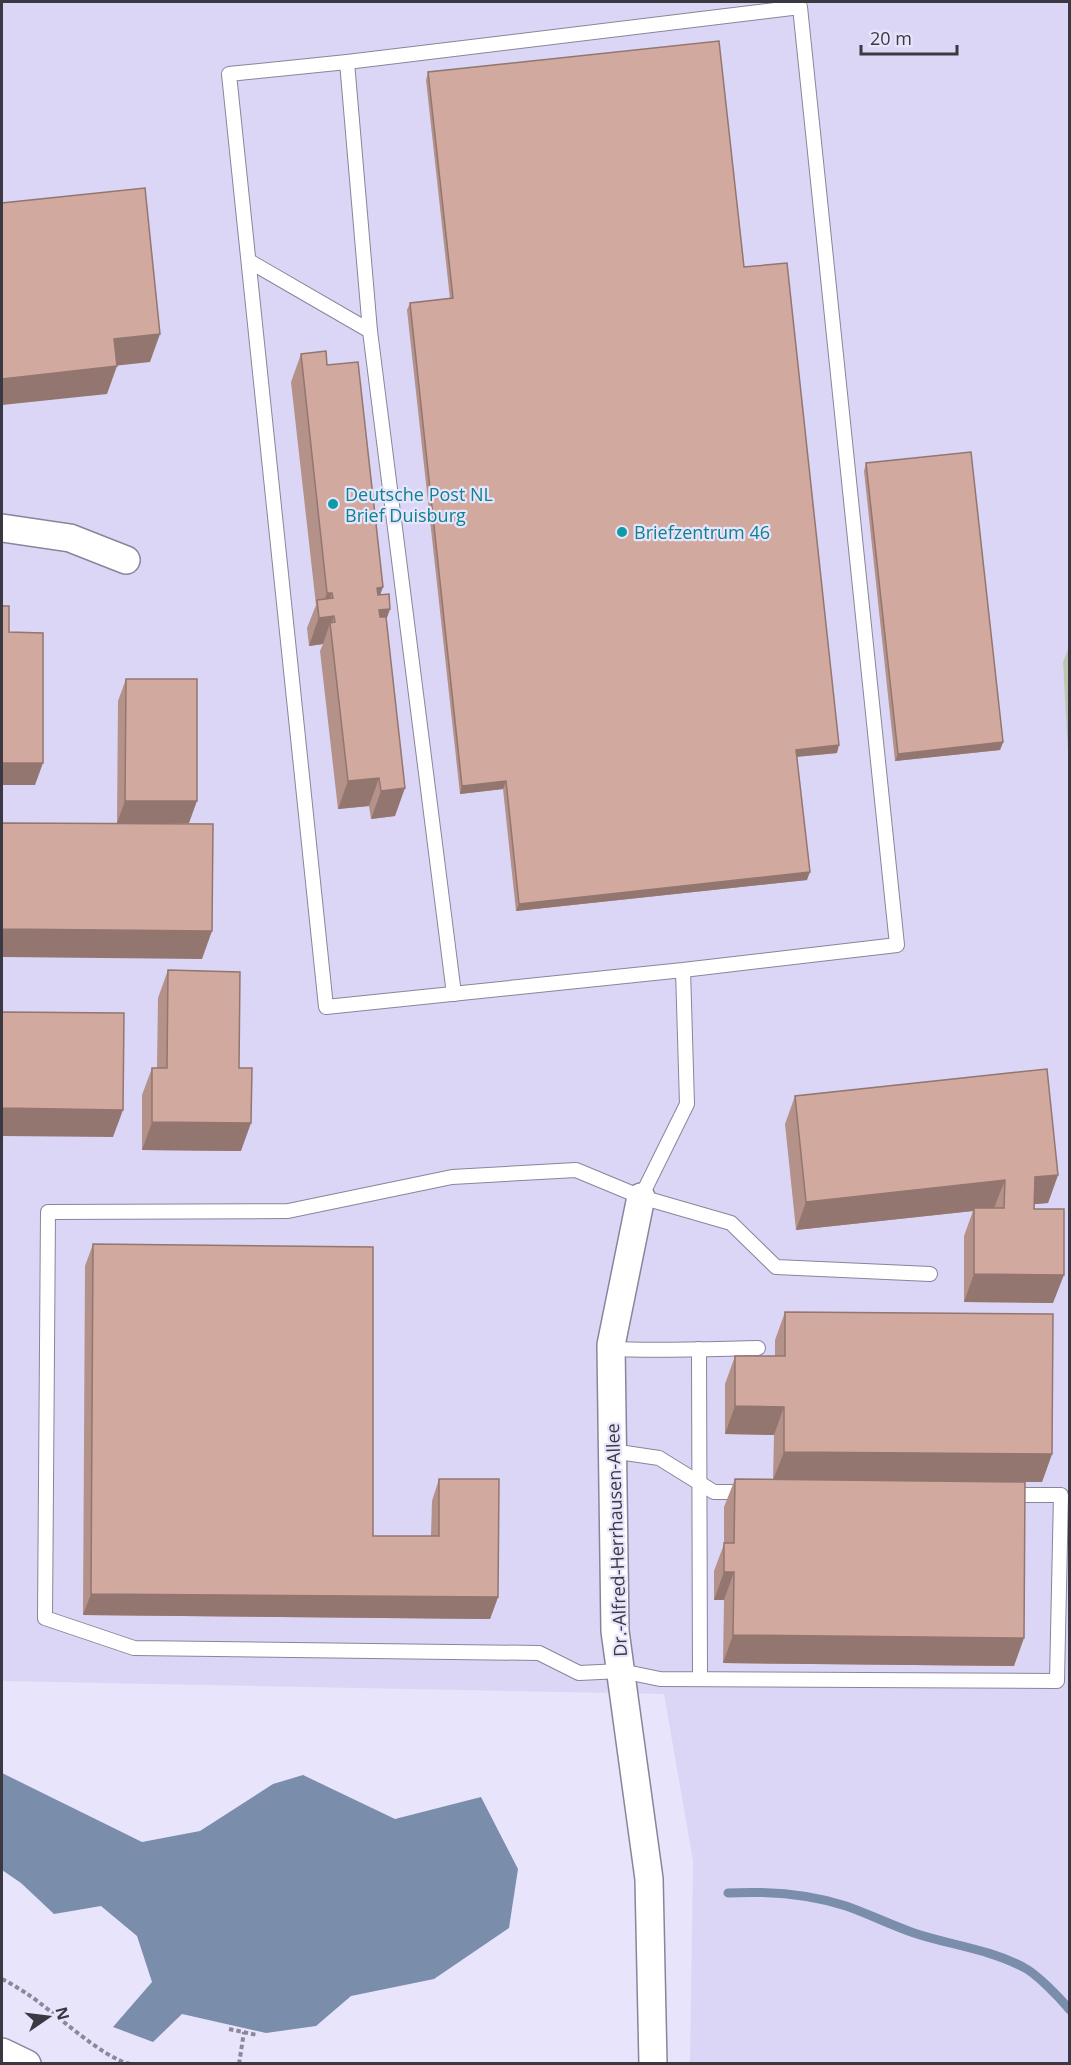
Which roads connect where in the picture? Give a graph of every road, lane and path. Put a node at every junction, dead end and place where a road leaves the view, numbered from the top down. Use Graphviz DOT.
graph roads {
  1 [pos="347,62"];
  2 [pos="249,261"];
  3 [pos="370,331"];
  4 [pos="2,528"];
  5 [pos="126,560"];
  6 [pos="683,970"];
  7 [pos="454,994"];
  8 [pos="641,1197"];
  9 [pos="930,1274"];
  10 [pos="758,1348"];
  11 [pos="611,1349"];
  12 [pos="699,1349"];
  13 [pos="612,1451"];
  14 [pos="699,1482"];
  15 [pos="762,1492"];
  16 [pos="989,1494"];
  17 [pos="621,1671"];
  18 [pos="700,1679"];
  19 [pos="2,1979"];
  20 [pos="229,2029"];
  21 [pos="244,2032"];
  22 [pos="257,2035"];
  23 [pos="2,2052"];
  24 [pos="27,2064"];
  25 [pos="130,2064"];
  26 [pos="239,2064"];
  27 [pos="653,2064"];
  1 -- 2 [label="lane"];
  1 -- 3 [label="lane"];
  1 -- 6 [label="lane"];
  2 -- 3 [label="lane"];
  2 -- 7 [label="lane"];
  3 -- 7 [label="lane"];
  4 -- 5 [label="street"];
  6 -- 7 [label="lane"];
  6 -- 8 [label="lane"];
  8 -- 9 [label="lane"];
  8 -- 11 [label="street, Dr.-Alfred-Herrhausen-Allee"];
  8 -- 17 [label="lane"];
  10 -- 12 [label="lane"];
  11 -- 12 [label="lane"];
  11 -- 13 [label="street, Dr.-Alfred-Herrhausen-Allee"];
  12 -- 14 [label="lane"];
  13 -- 14 [label="lane"];
  13 -- 17 [label="street, Dr.-Alfred-Herrhausen-Allee"];
  14 -- 15 [label="lane"];
  14 -- 18 [label="lane"];
  16 -- 18 [label="lane"];
  17 -- 18 [label="lane"];
  17 -- 27 [label="street, Dr.-Alfred-Herrhausen-Allee"];
  19 -- 25 [label="path"];
  20 -- 21 [label="path"];
  21 -- 22 [label="path"];
  21 -- 26 [label="path"];
  23 -- 24 [label="street"];
}
